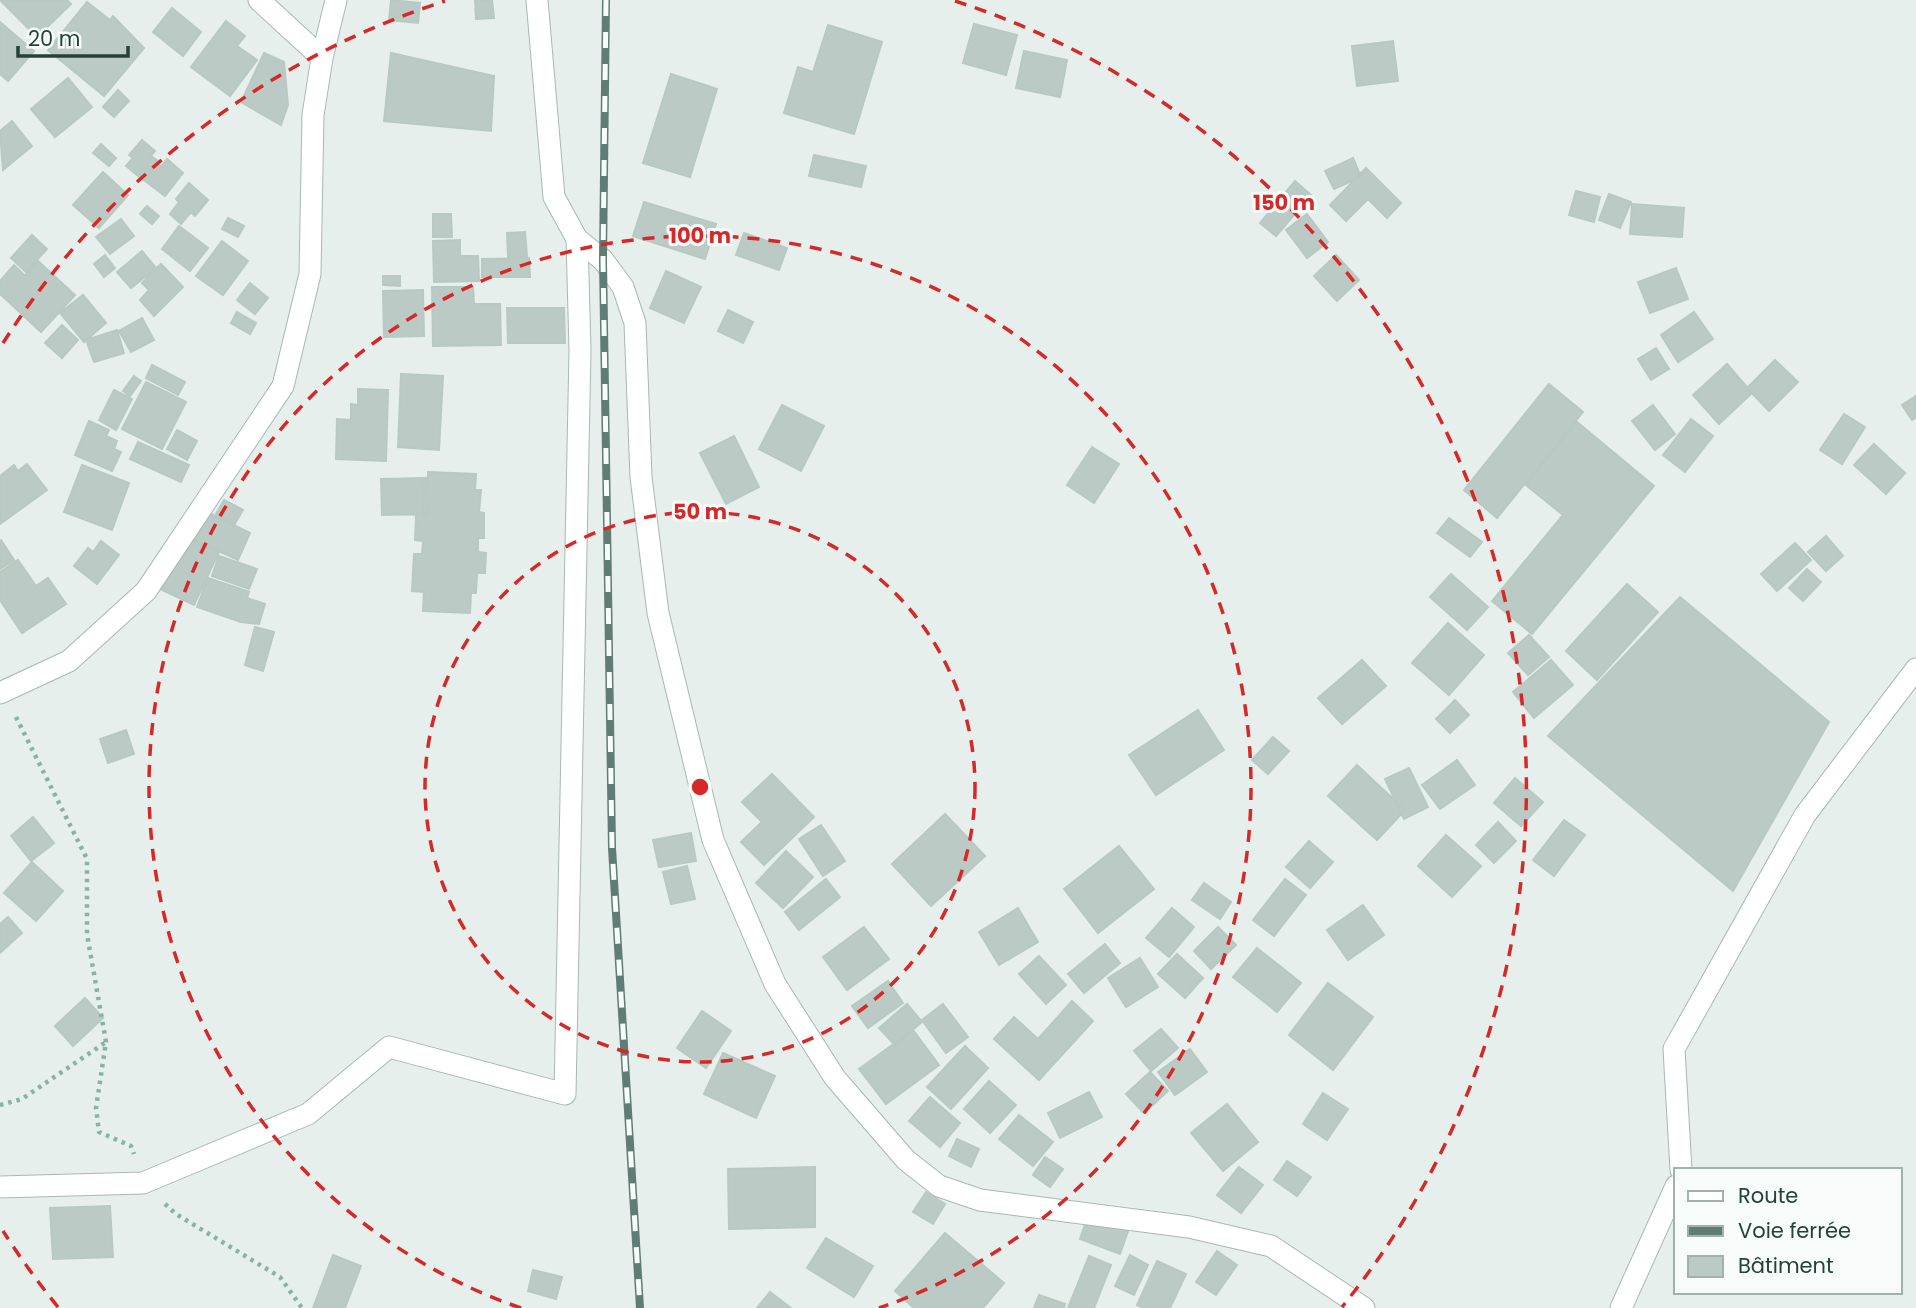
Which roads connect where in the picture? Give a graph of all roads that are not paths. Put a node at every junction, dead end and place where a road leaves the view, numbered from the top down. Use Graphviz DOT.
graph roads {
  1 [pos="259,0"];
  2 [pos="336,0"];
  3 [pos="537,0"];
  4 [pos="322,58"];
  5 [pos="577,239"];
  6 [pos="1916,669"];
  7 [pos="2,693"];
  8 [pos="1681,1168"];
  9 [pos="0,1187"];
  10 [pos="1674,1190"];
  11 [pos="1364,1308"];
  12 [pos="1621,1308"];
  1 -- 4 [label="street"];
  2 -- 4 [label="street"];
  3 -- 5 [label="street"];
  4 -- 7 [label="street"];
  5 -- 9 [label="street"];
  5 -- 11 [label="street"];
  6 -- 8 [label="street"];
  10 -- 12 [label="street"];
}
